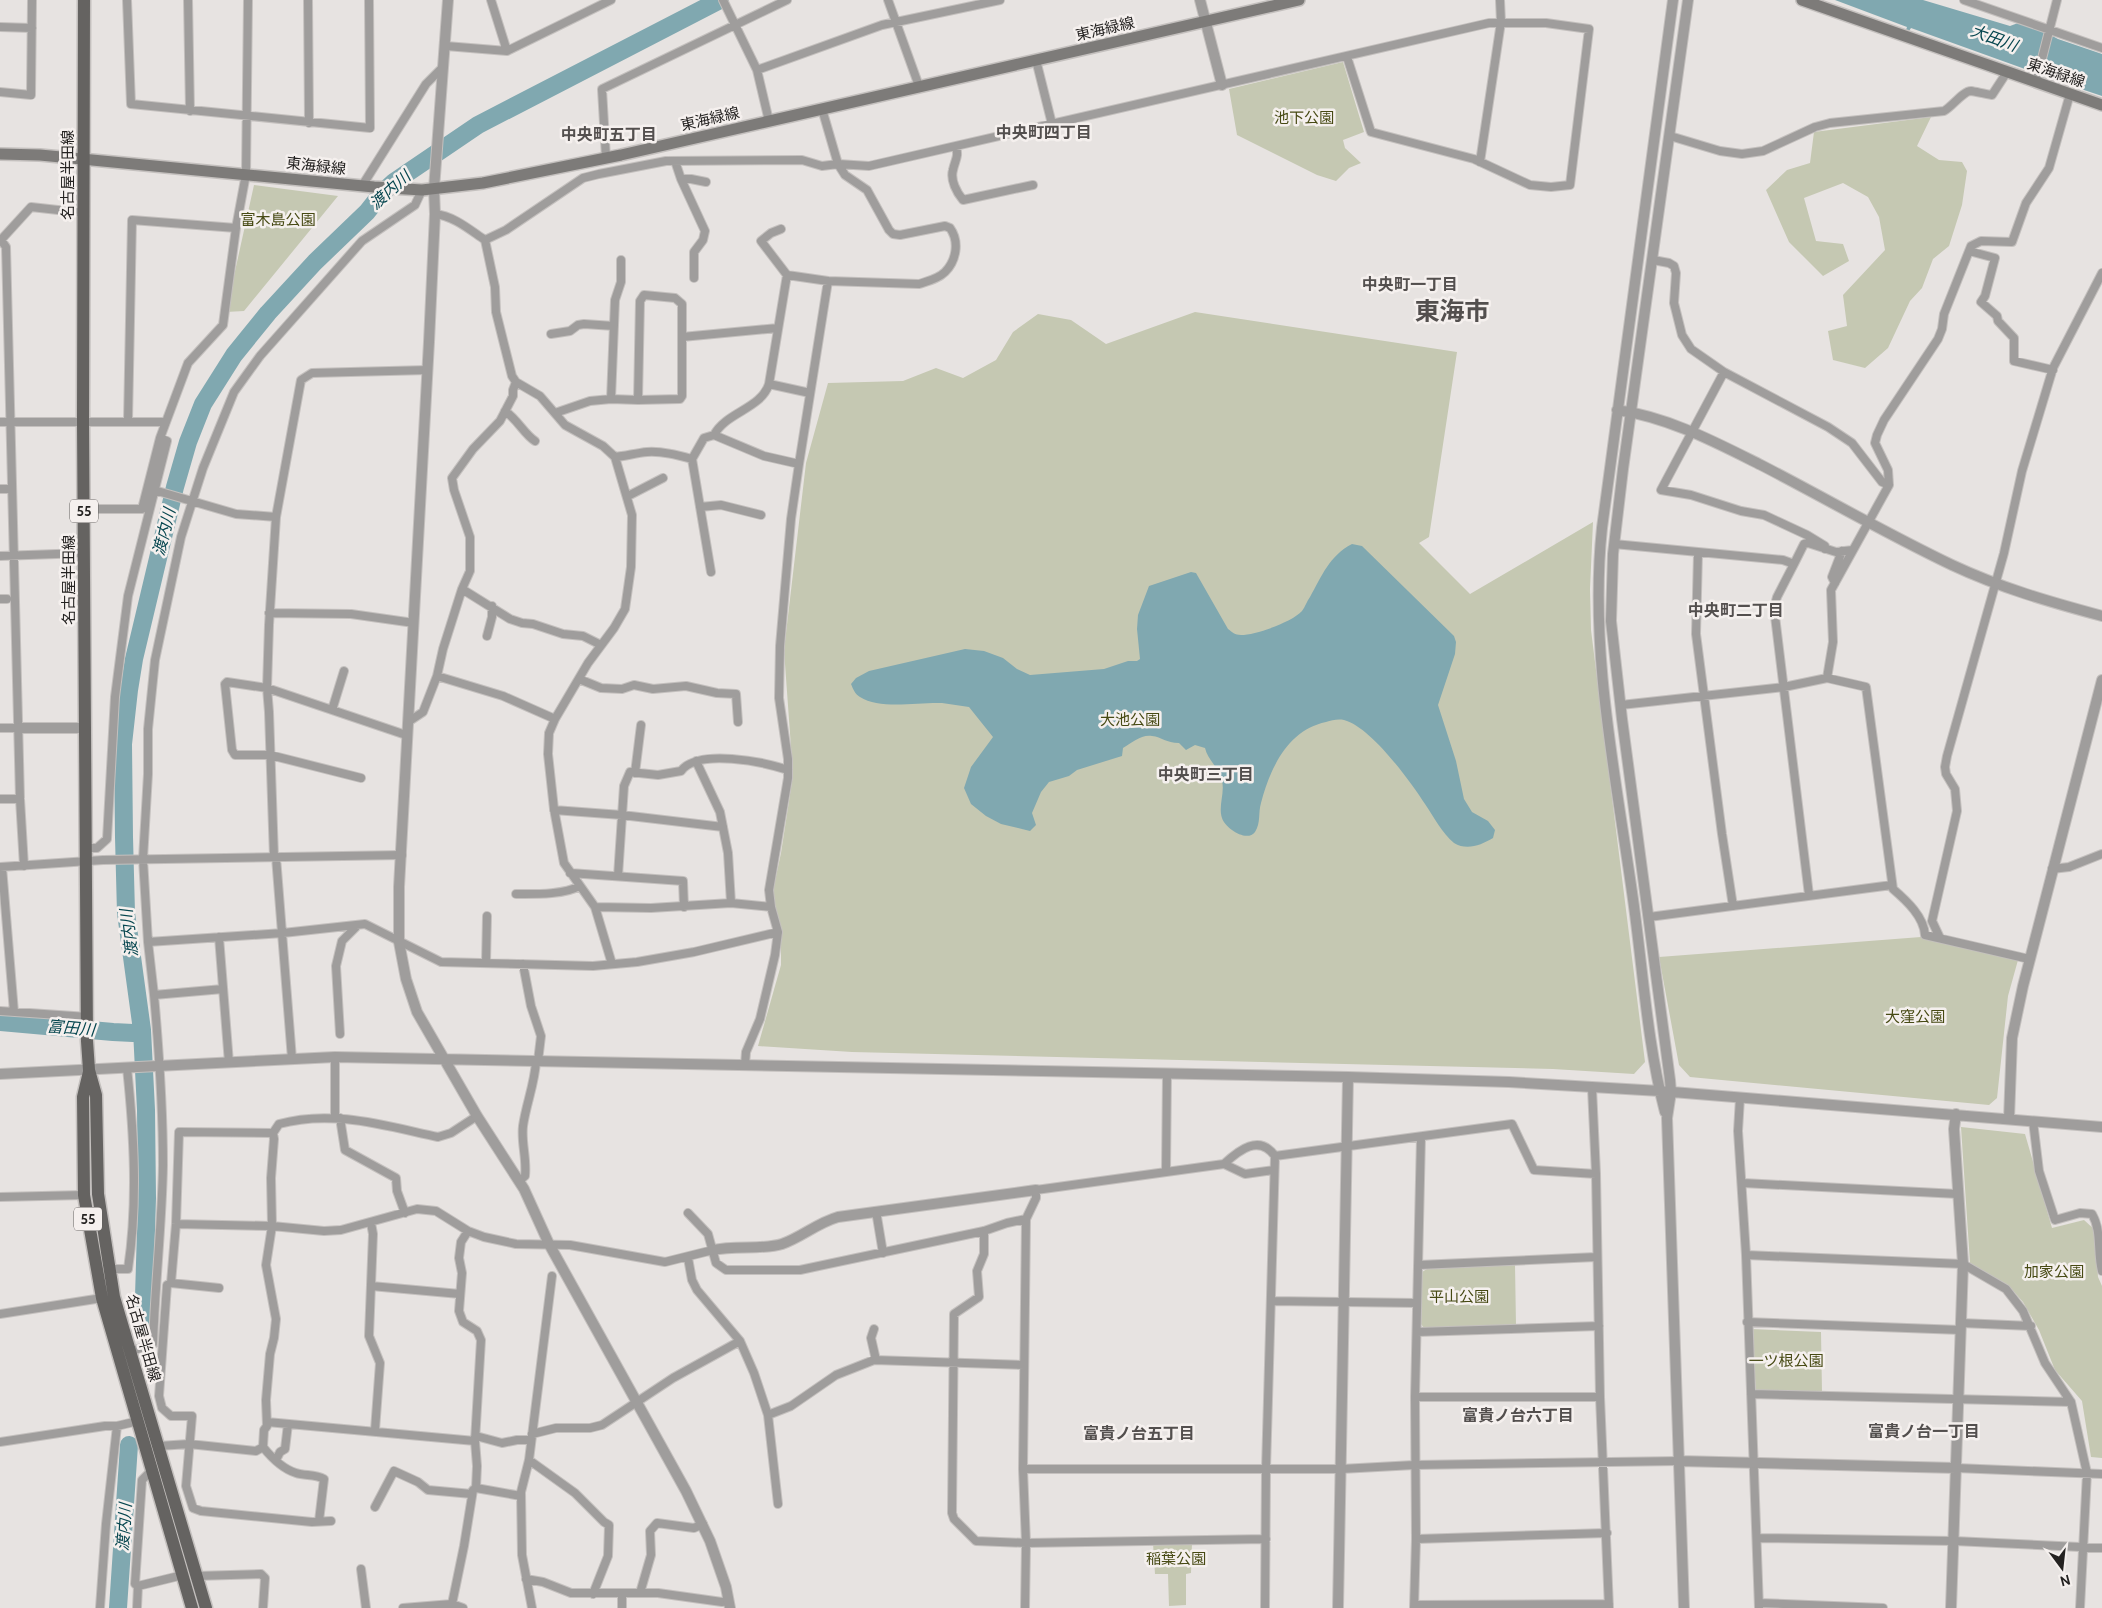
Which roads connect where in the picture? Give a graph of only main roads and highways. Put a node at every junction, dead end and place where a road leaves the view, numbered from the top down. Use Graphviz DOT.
graph roads {
  1 [pos="84,0"];
  2 [pos="1298,0"];
  3 [pos="1802,0"];
  4 [pos="2102,105"];
  5 [pos="0,154"];
  6 [pos="84,160"];
  7 [pos="89,1070"];
  8 [pos="192,1608"];
  9 [pos="206,1608"];
  1 -- 6 [label="main road, 名古屋半田線 / 55"];
  2 -- 6 [label="main road, 東海緑線"];
  3 -- 4 [label="main road, 東海緑線"];
  5 -- 6 [label="main road, 東海緑線"];
  6 -- 7 [label="main road, 名古屋半田線 / 55"];
  7 -- 8 [label="main road, 名古屋半田線 / 55"];
  7 -- 9 [label="main road, 名古屋半田線 / 55"];
}
